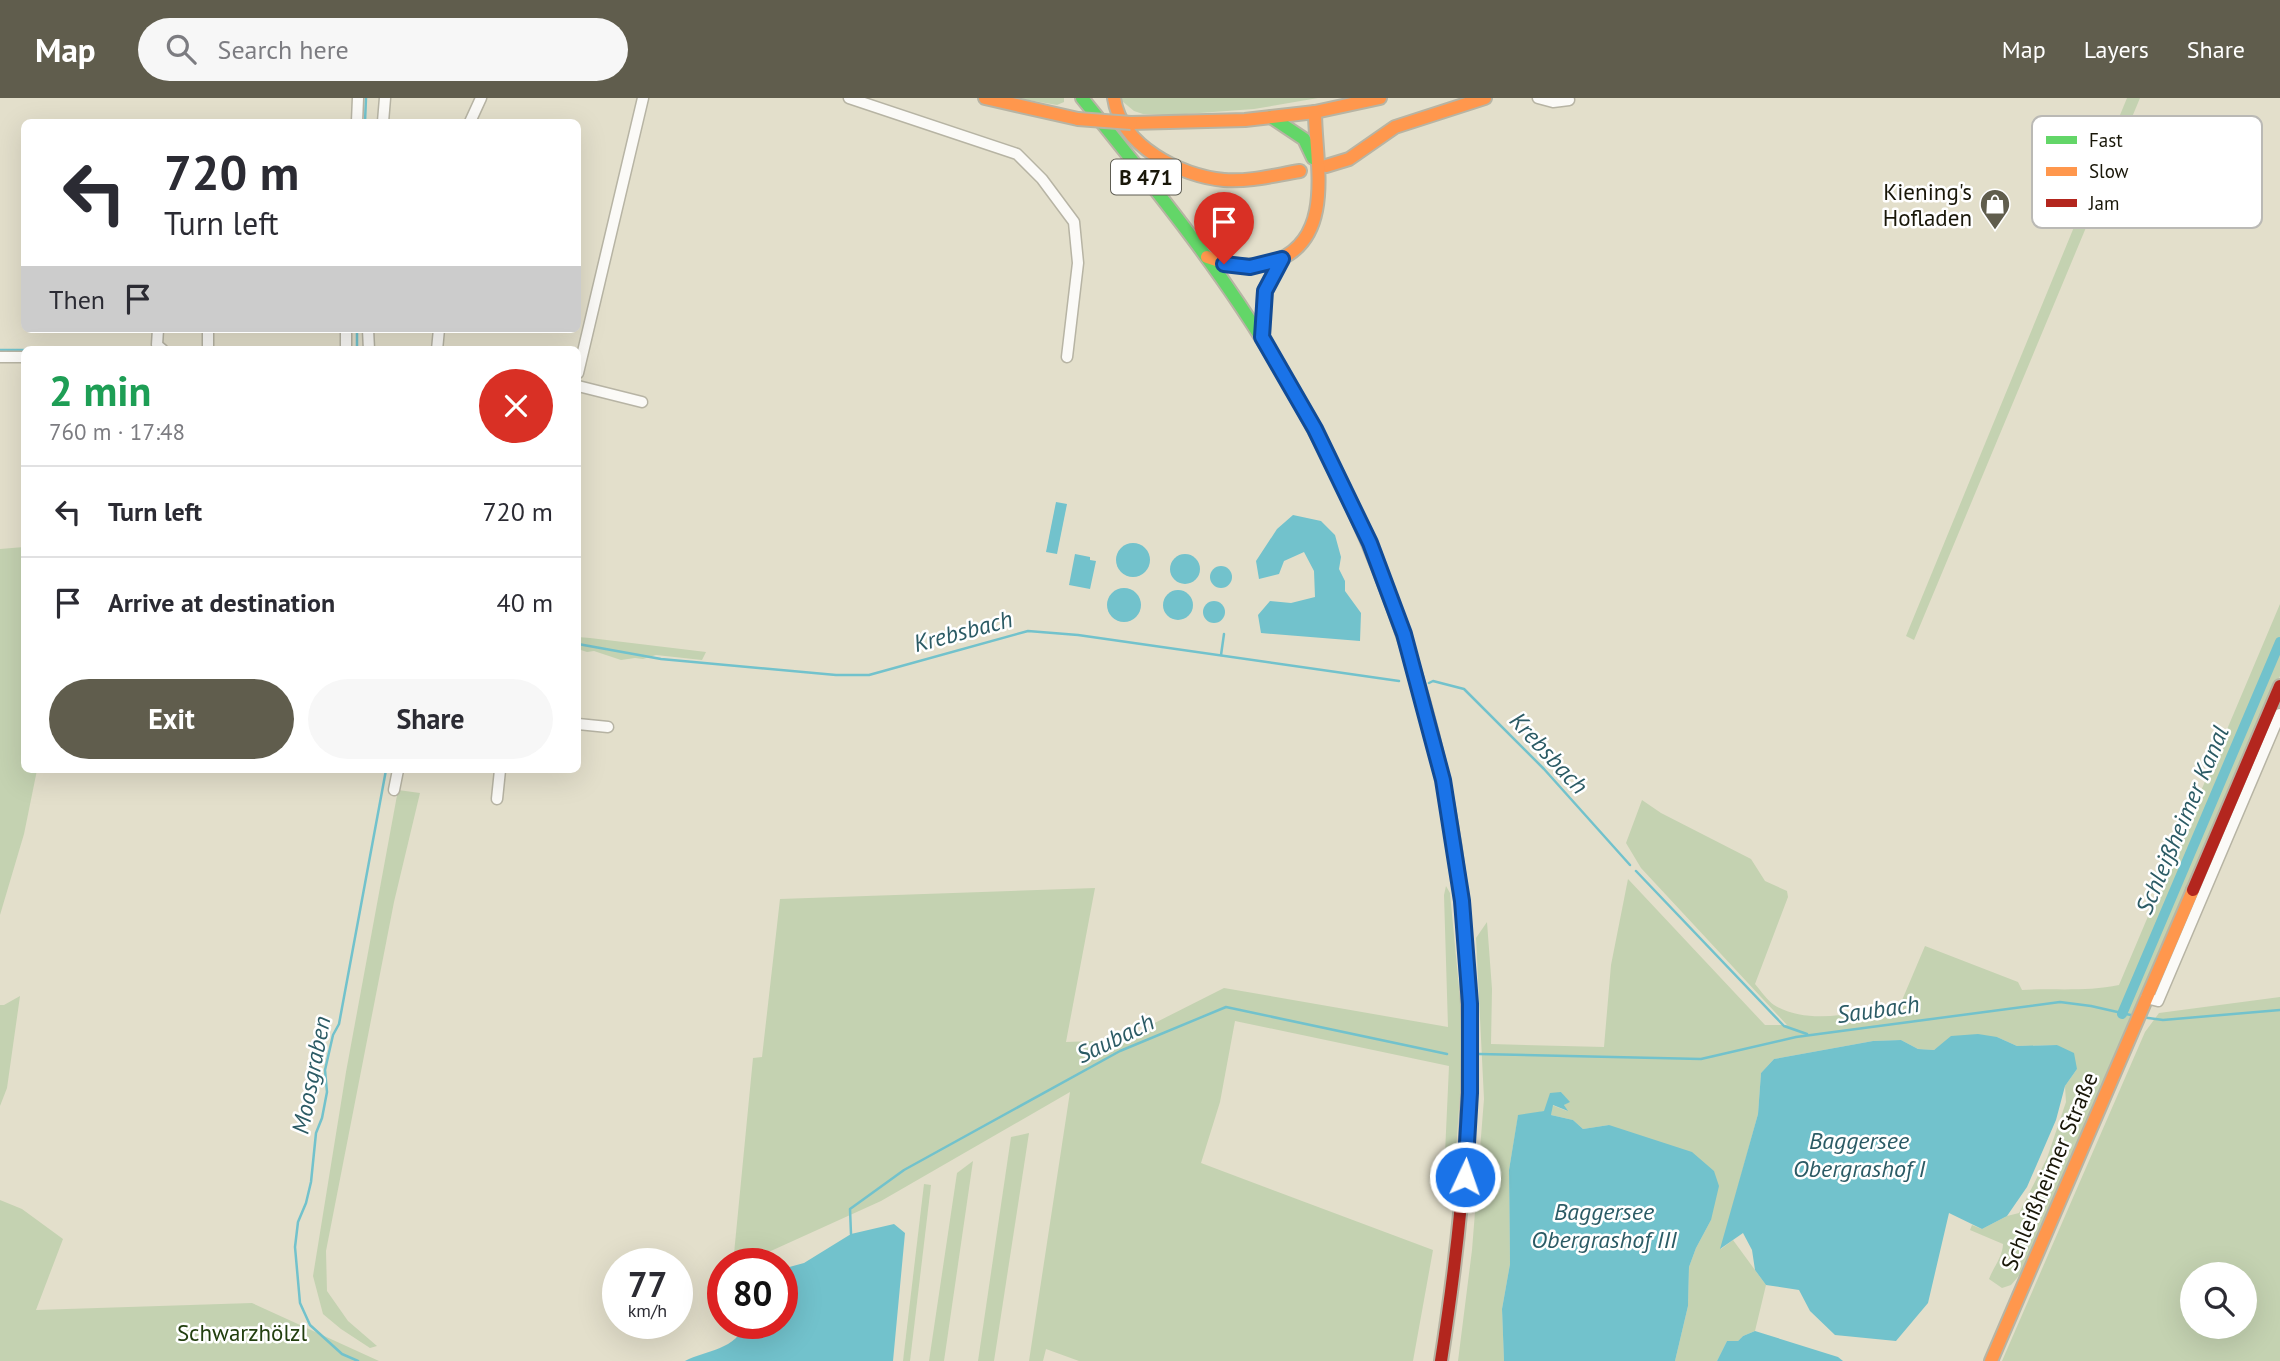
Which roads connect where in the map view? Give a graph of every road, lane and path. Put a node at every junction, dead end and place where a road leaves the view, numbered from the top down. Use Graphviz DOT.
graph roads {
  1 [pos="358,98"];
  2 [pos="385,98"];
  3 [pos="481,98"];
  4 [pos="643,98"];
  5 [pos="849,98"];
  6 [pos="985,98"];
  7 [pos="1082,98"];
  8 [pos="1114,98"];
  9 [pos="1380,98"];
  10 [pos="1485,98"];
  11 [pos="1538,98"];
  12 [pos="1568,98"];
  13 [pos="1315,112"];
  14 [pos="1271,117"];
  15 [pos="357,119"];
  16 [pos="383,119"];
  17 [pos="471,119"];
  18 [pos="1321,165"];
  19 [pos="1300,171"];
  20 [pos="1207,257"];
  21 [pos="1282,259"];
  22 [pos="1262,337"];
  23 [pos="0,357"];
  24 [pos="21,357"];
  25 [pos="1067,357"];
  26 [pos="581,360"];
  27 [pos="581,387"];
  28 [pos="642,402"];
  29 [pos="2280,687"];
  30 [pos="2280,714"];
  31 [pos="581,724"];
  32 [pos="608,727"];
  33 [pos="397,773"];
  34 [pos="500,773"];
  35 [pos="394,790"];
  36 [pos="497,799"];
  37 [pos="2145,1002"];
  38 [pos="1441,1361"];
  39 [pos="1991,1361"];
  1 -- 15 [label="street"];
  2 -- 16 [label="street"];
  3 -- 17 [label="street"];
  4 -- 26 [label="street"];
  5 -- 25 [label="street"];
  6 -- 14 [label="main road, bridge"];
  7 -- 20 [label="main road, B 471"];
  8 -- 19 [label="main road"];
  9 -- 13 [label="main road"];
  10 -- 18 [label="main road"];
  11 -- 12 [label="street"];
  13 -- 14 [label="main road"];
  13 -- 18 [label="main road"];
  14 -- 18 [label="main road"];
  18 -- 21 [label="main road"];
  20 -- 21 [label="main road"];
  20 -- 22 [label="main road, B 471"];
  21 -- 22 [label="main road"];
  22 -- 38 [label="main road, B 471"];
  23 -- 24 [label="street"];
  27 -- 28 [label="street"];
  29 -- 37 [label="main road, Schleißheimer Straße"];
  30 -- 37 [label="street, Schleißheimer Straße"];
  31 -- 32 [label="street"];
  33 -- 35 [label="street"];
  34 -- 36 [label="street"];
  37 -- 39 [label="main road, Schleißheimer Straße"];
}
